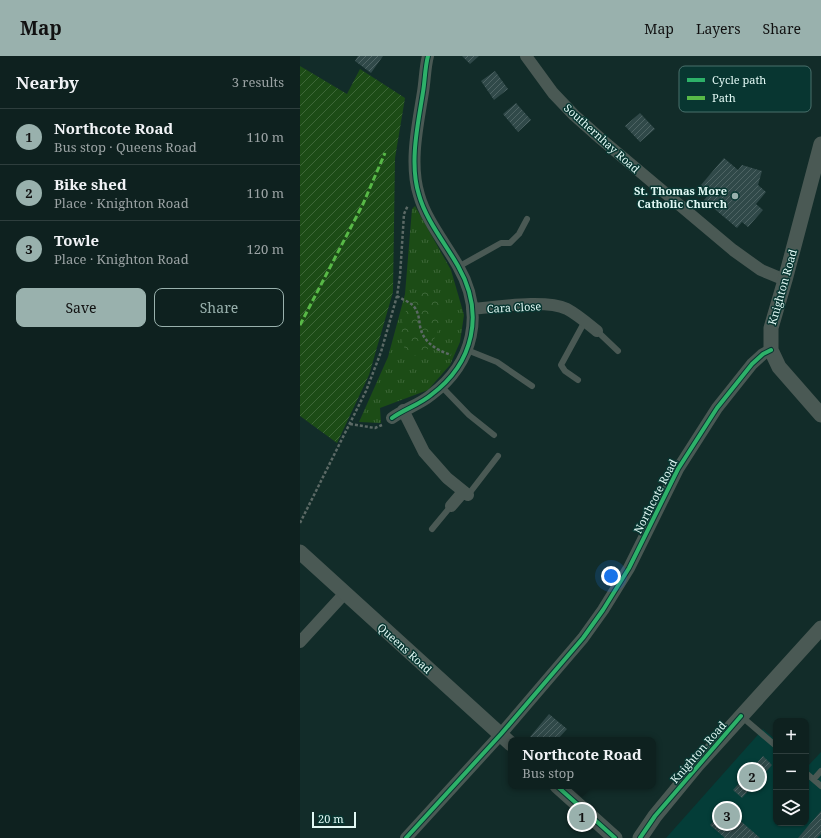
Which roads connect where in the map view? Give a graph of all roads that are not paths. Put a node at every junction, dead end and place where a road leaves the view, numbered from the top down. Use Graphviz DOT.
graph roads {
  1 [pos="428,56"];
  2 [pos="526,56"];
  3 [pos="821,144"];
  4 [pos="527,219"];
  5 [pos="458,267"];
  6 [pos="785,280"];
  7 [pos="472,309"];
  8 [pos="585,321"];
  9 [pos="597,331"];
  10 [pos="771,350"];
  11 [pos="618,351"];
  12 [pos="465,355"];
  13 [pos="578,380"];
  14 [pos="532,386"];
  15 [pos="442,387"];
  16 [pos="403,410"];
  17 [pos="821,416"];
  18 [pos="392,418"];
  19 [pos="494,435"];
  20 [pos="498,456"];
  21 [pos="465,493"];
  22 [pos="451,506"];
  23 [pos="432,529"];
  24 [pos="300,552"];
  25 [pos="345,593"];
  26 [pos="821,628"];
  27 [pos="300,642"];
  28 [pos="741,716"];
  29 [pos="506,739"];
  30 [pos="773,743"];
  31 [pos="821,771"];
  32 [pos="809,775"];
  33 [pos="814,779"];
  34 [pos="821,786"];
  35 [pos="560,789"];
  36 [pos="406,838"];
  37 [pos="616,838"];
  38 [pos="640,838"];
  1 -- 5 [label="street"];
  2 -- 6 [label="street, Southernhay Road"];
  3 -- 6 [label="street, Knighton Road"];
  4 -- 5 [label="lane"];
  5 -- 7 [label="street"];
  6 -- 10 [label="street, Knighton Road"];
  7 -- 8 [label="street, Cara Close"];
  7 -- 12 [label="street"];
  8 -- 9 [label="street, Cara Close"];
  8 -- 13 [label="lane"];
  9 -- 11 [label="lane"];
  10 -- 17 [label="street, Knighton Road"];
  10 -- 29 [label="street, Northcote Road"];
  12 -- 14 [label="lane"];
  12 -- 15 [label="street"];
  15 -- 16 [label="street"];
  15 -- 19 [label="lane"];
  16 -- 18 [label="street"];
  16 -- 21 [label="street"];
  20 -- 21 [label="lane"];
  21 -- 22 [label="street"];
  22 -- 23 [label="lane"];
  24 -- 25 [label="street, Queens Road"];
  25 -- 27 [label="street"];
  25 -- 29 [label="street, Queens Road"];
  26 -- 28 [label="street, Knighton Road"];
  28 -- 30 [label="lane"];
  28 -- 38 [label="street, Knighton Road"];
  29 -- 36 [label="street, Northcote Road"];
  31 -- 33 [label="lane"];
  32 -- 33 [label="lane"];
  33 -- 34 [label="lane"];
  35 -- 37 [label="street"];
}
